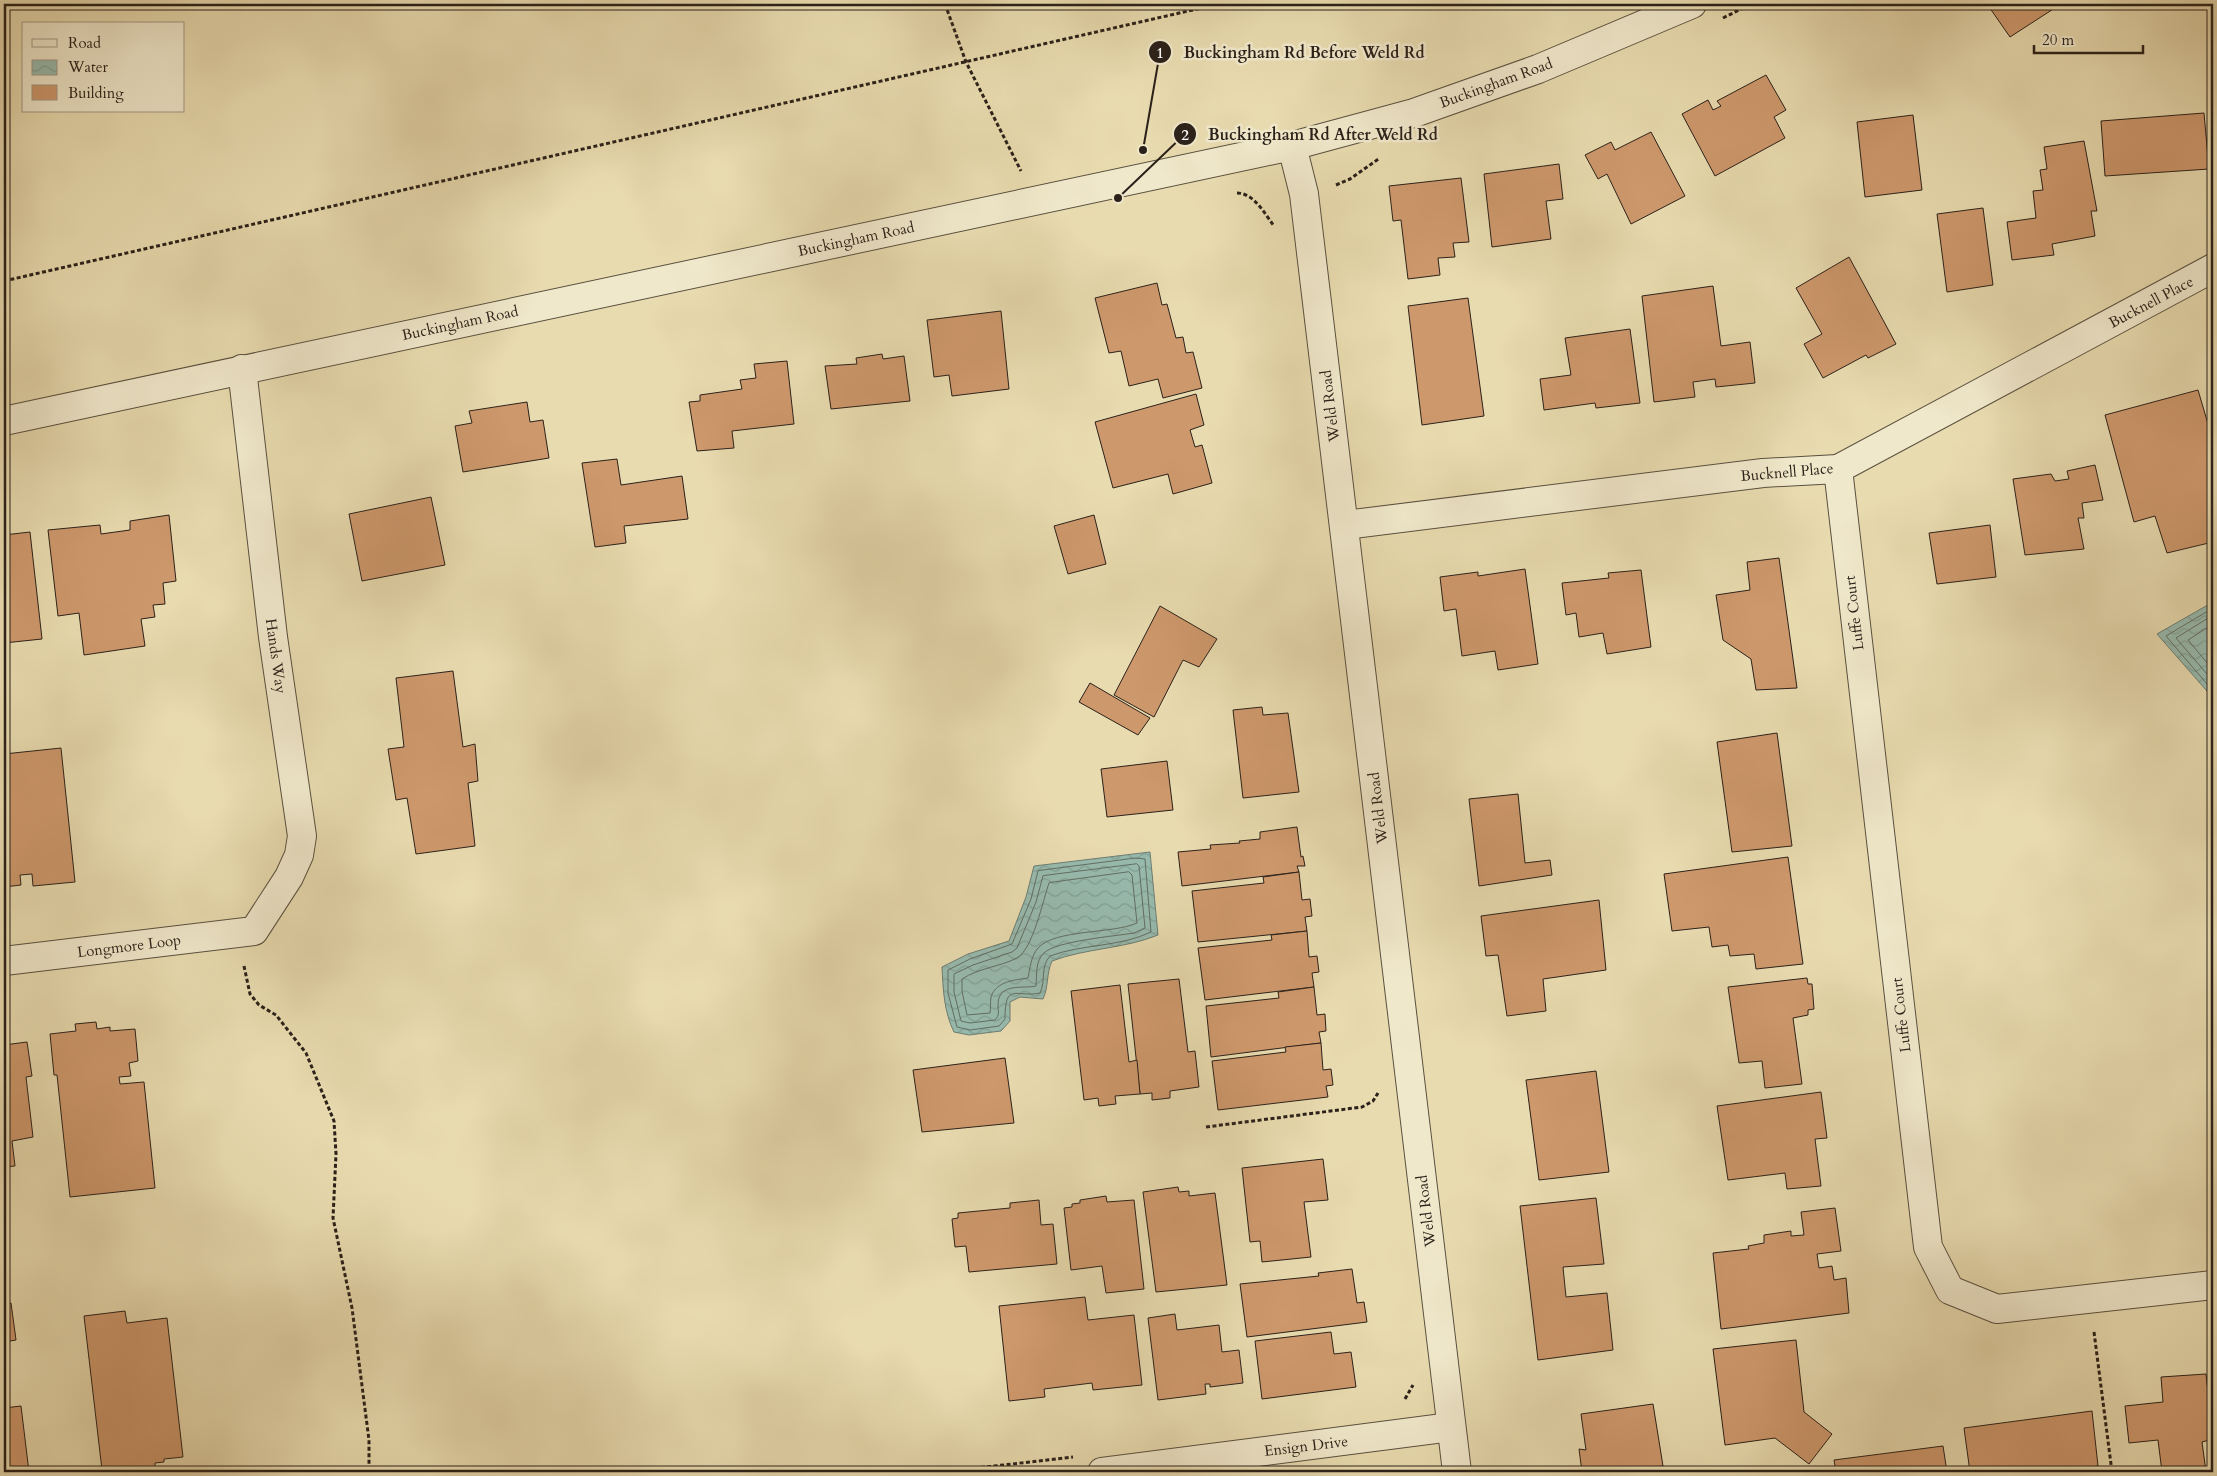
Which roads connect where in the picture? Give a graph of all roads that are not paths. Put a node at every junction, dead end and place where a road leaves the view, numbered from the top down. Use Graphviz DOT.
graph roads {
  1 [pos="1692,4"];
  2 [pos="1292,146"];
  3 [pos="2213,268"];
  4 [pos="242,369"];
  5 [pos="4,421"];
  6 [pos="1838,469"];
  7 [pos="1344,525"];
  8 [pos="254,931"];
  9 [pos="4,961"];
  10 [pos="2213,1285"];
  11 [pos="1451,1427"];
  12 [pos="1102,1472"];
  13 [pos="1457,1472"];
  1 -- 2 [label="street, Buckingham Road"];
  2 -- 4 [label="street, Buckingham Road"];
  2 -- 7 [label="street, Weld Road"];
  3 -- 6 [label="street, Bucknell Place"];
  4 -- 5 [label="street, Buckingham Road"];
  4 -- 8 [label="street, Hands Way"];
  6 -- 7 [label="street, Bucknell Place"];
  6 -- 10 [label="street, Luffe Court"];
  7 -- 11 [label="street, Weld Road"];
  8 -- 9 [label="street, Longmore Loop"];
  11 -- 12 [label="street, Ensign Drive"];
  11 -- 13 [label="street, Weld Road"];
}
